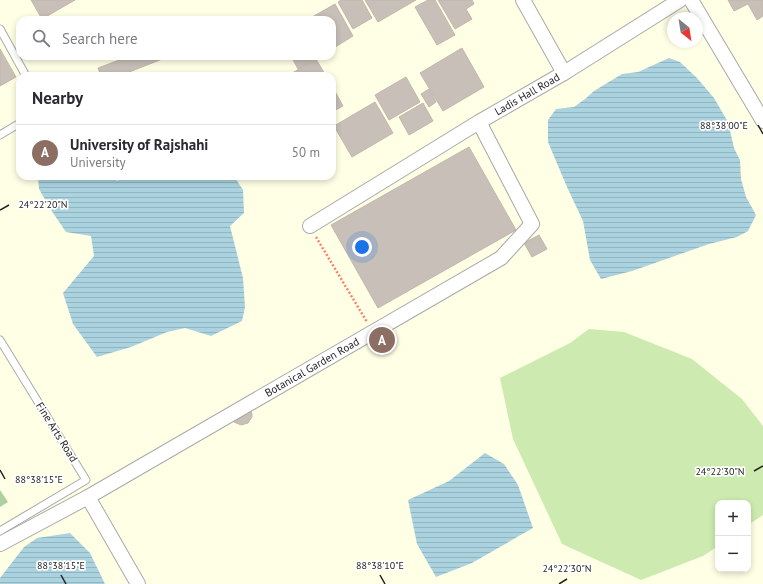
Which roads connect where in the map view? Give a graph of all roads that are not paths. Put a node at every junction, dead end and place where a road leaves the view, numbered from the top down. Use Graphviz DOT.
graph roads {
  1 [pos="523,0"];
  2 [pos="680,0"];
  3 [pos="691,0"];
  4 [pos="0,29"];
  5 [pos="16,58"];
  6 [pos="17,60"];
  7 [pos="24,72"];
  8 [pos="564,73"];
  9 [pos="763,121"];
  10 [pos="479,122"];
  11 [pos="16,125"];
  12 [pos="0,135"];
  13 [pos="310,226"];
  14 [pos="0,340"];
  15 [pos="87,488"];
  16 [pos="0,531"];
  17 [pos="0,544"];
  18 [pos="138,584"];
  1 -- 8 [label="street, Ladis Hall Road"];
  2 -- 8 [label="street"];
  3 -- 9 [label="street"];
  4 -- 5 [label="lane"];
  6 -- 7 [label="lane"];
  8 -- 10 [label="street, Ladis Hall Road"];
  10 -- 13 [label="street, Ladis Hall Road"];
  10 -- 15 [label="street, Botanical Garden Road"];
  11 -- 12 [label="lane"];
  14 -- 15 [label="lane, Fine Arts Road"];
  15 -- 16 [label="lane"];
  15 -- 17 [label="street"];
  15 -- 18 [label="street, Fine Arts Road"];
}
